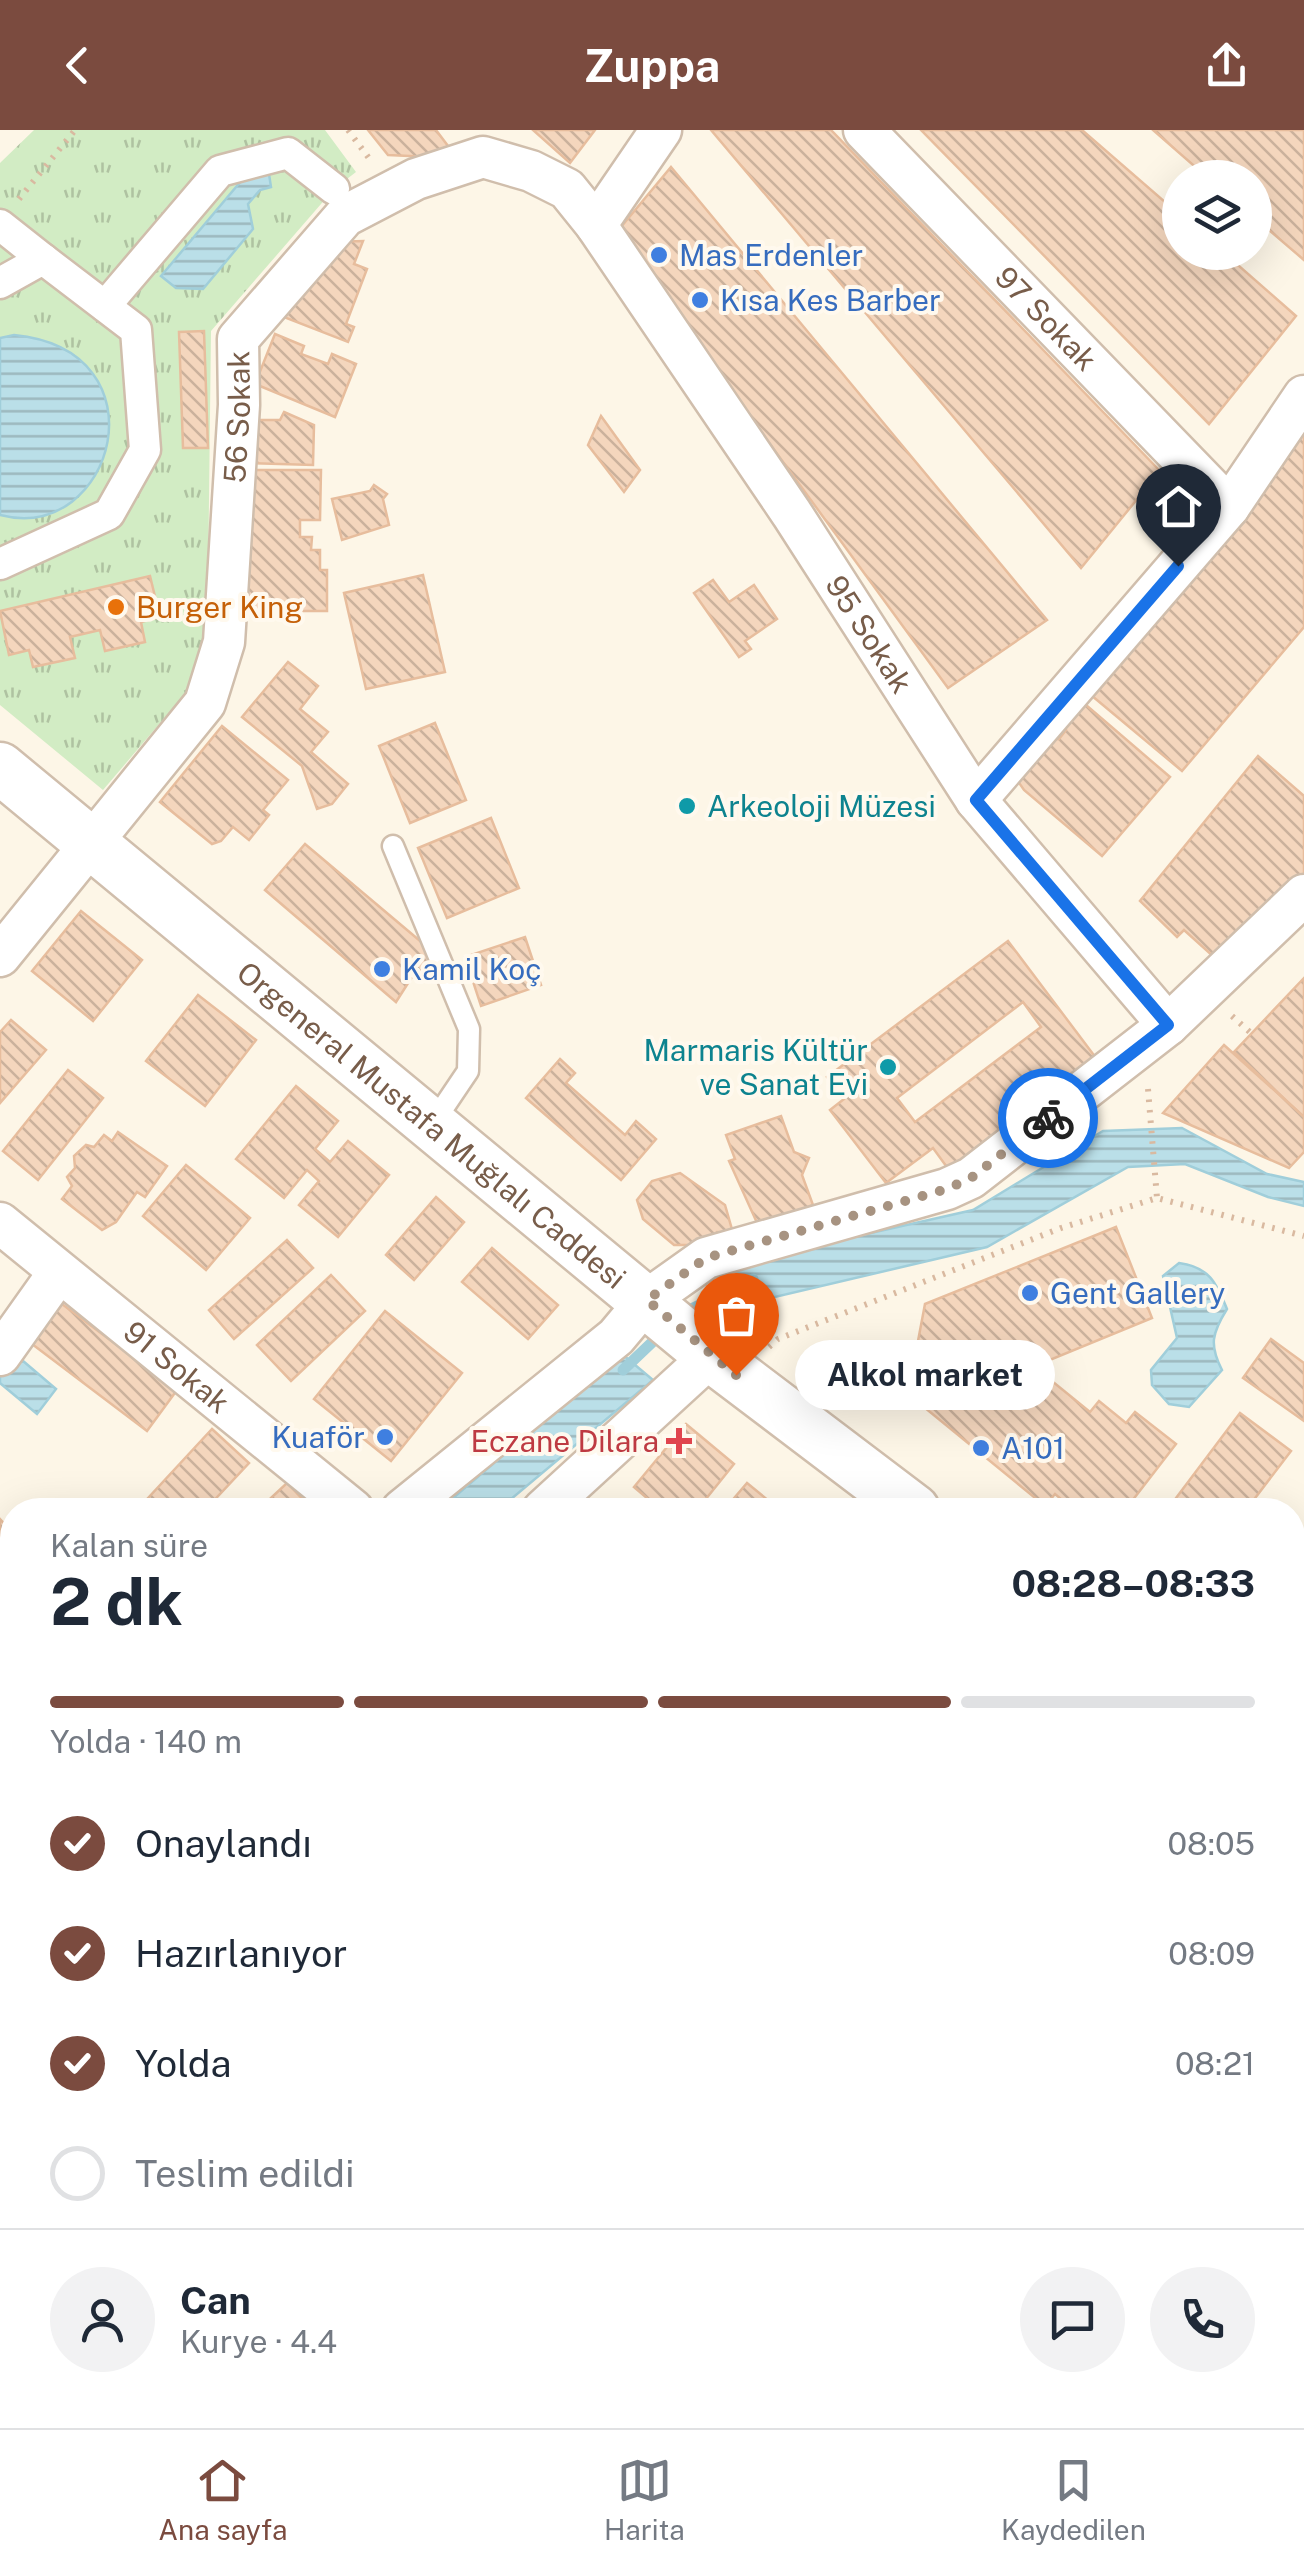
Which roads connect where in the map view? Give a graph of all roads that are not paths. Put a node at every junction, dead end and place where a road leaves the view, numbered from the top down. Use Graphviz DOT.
graph roads {
  1 [pos="662,130"];
  2 [pos="864,130"];
  3 [pos="334,188"];
  4 [pos="6,216"];
  5 [pos="596,225"];
  6 [pos="43,259"];
  7 [pos="0,283"];
  8 [pos="105,306"];
  9 [pos="1304,396"];
  10 [pos="1229,507"];
  11 [pos="0,564"];
  12 [pos="0,768"];
  13 [pos="976,800"];
  14 [pos="95,844"];
  15 [pos="393,846"];
  16 [pos="1304,895"];
  17 [pos="0,956"];
  18 [pos="1168,1025"];
  19 [pos="433,1123"];
  20 [pos="0,1222"];
  21 [pos="58,1272"];
  22 [pos="651,1303"];
  23 [pos="0,1355"];
  24 [pos="713,1357"];
  25 [pos="338,1498"];
  26 [pos="417,1498"];
  27 [pos="557,1498"];
  28 [pos="898,1498"];
  1 -- 5 [label="street"];
  2 -- 10 [label="street, 97 Sokak"];
  3 -- 8 [label="street"];
  4 -- 6 [label="street"];
  5 -- 13 [label="street, 95 Sokak"];
  5 -- 14 [label="street, 56 Sokak"];
  6 -- 7 [label="street"];
  6 -- 8 [label="street"];
  8 -- 11 [label="street"];
  9 -- 10 [label="street"];
  10 -- 13 [label="street"];
  12 -- 14 [label="street, Orgeneral Mustafa Muğlalı Caddesi"];
  13 -- 18 [label="street, 95 Sokak"];
  14 -- 17 [label="street, 56 Sokak"];
  14 -- 19 [label="street, Orgeneral Mustafa Muğlalı Caddesi"];
  15 -- 19 [label="lane"];
  16 -- 18 [label="street"];
  18 -- 22 [label="street"];
  19 -- 22 [label="street, Orgeneral Mustafa Muğlalı Caddesi"];
  20 -- 21 [label="street, 91 Sokak"];
  21 -- 23 [label="street"];
  21 -- 25 [label="street, 91 Sokak"];
  22 -- 24 [label="street, Orgeneral Mustafa Muğlalı Caddesi"];
  22 -- 26 [label="street"];
  24 -- 27 [label="street"];
  24 -- 28 [label="street, Orgeneral Mustafa Muğlalı Caddesi"];
}
